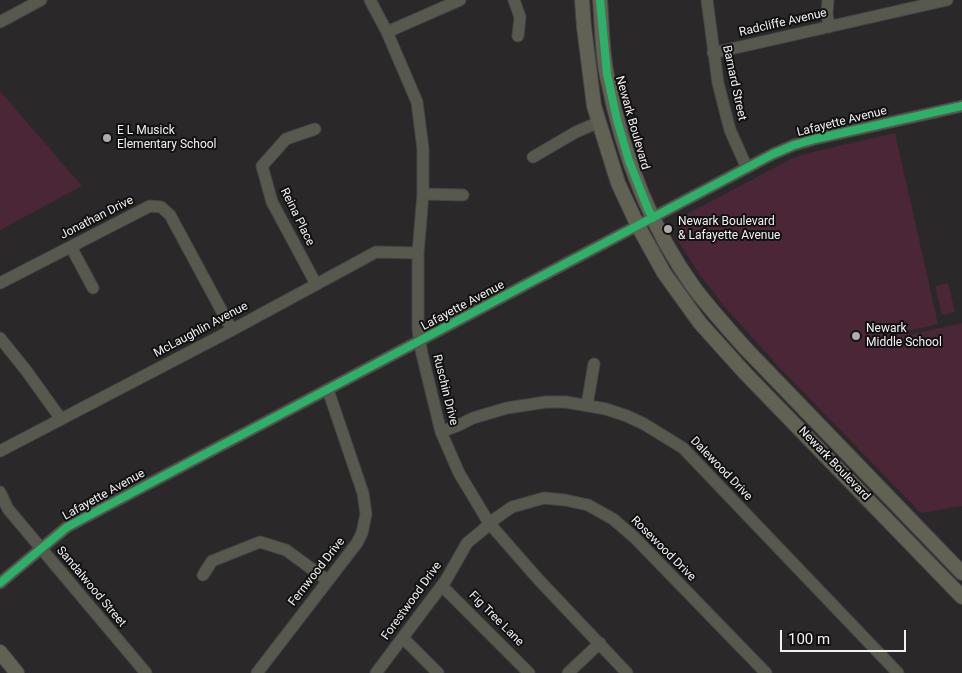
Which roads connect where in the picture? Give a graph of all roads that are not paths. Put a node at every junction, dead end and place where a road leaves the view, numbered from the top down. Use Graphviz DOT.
graph roads {
  1 [pos="40,0"];
  2 [pos="370,0"];
  3 [pos="460,0"];
  4 [pos="514,0"];
  5 [pos="582,0"];
  6 [pos="600,0"];
  7 [pos="707,0"];
  8 [pos="828,0"];
  9 [pos="947,0"];
  10 [pos="1,20"];
  11 [pos="829,27"];
  12 [pos="387,32"];
  13 [pos="518,36"];
  14 [pos="713,53"];
  15 [pos="962,106"];
  16 [pos="599,122"];
  17 [pos="315,129"];
  18 [pos="533,157"];
  19 [pos="747,168"];
  20 [pos="423,194"];
  21 [pos="463,195"];
  22 [pos="653,218"];
  23 [pos="638,226"];
  24 [pos="71,246"];
  25 [pos="418,253"];
  26 [pos="0,283"];
  27 [pos="316,284"];
  28 [pos="93,288"];
  29 [pos="232,330"];
  30 [pos="0,338"];
  31 [pos="420,341"];
  32 [pos="594,364"];
  33 [pos="328,390"];
  34 [pos="587,405"];
  35 [pos="61,419"];
  36 [pos="441,432"];
  37 [pos="0,451"];
  38 [pos="0,492"];
  39 [pos="489,523"];
  40 [pos="40,549"];
  41 [pos="962,573"];
  42 [pos="203,575"];
  43 [pos="328,580"];
  44 [pos="0,583"];
  45 [pos="442,586"];
  46 [pos="962,597"];
  47 [pos="403,638"];
  48 [pos="600,643"];
  49 [pos="0,652"];
  50 [pos="17,673"];
  51 [pos="146,673"];
  52 [pos="257,673"];
  53 [pos="376,673"];
  54 [pos="438,673"];
  55 [pos="529,673"];
  56 [pos="568,673"];
  57 [pos="627,673"];
  58 [pos="766,673"];
  59 [pos="898,673"];
  1 -- 10 [label="street"];
  2 -- 12 [label="street, Ruschin Drive"];
  3 -- 12 [label="street"];
  4 -- 13 [label="street"];
  5 -- 16 [label="main road, Newark Boulevard"];
  6 -- 22 [label="main road, Newark Boulevard"];
  7 -- 14 [label="street, Barnard Street"];
  8 -- 11 [label="street"];
  9 -- 11 [label="street, Radcliffe Avenue"];
  11 -- 14 [label="street, Radcliffe Avenue"];
  12 -- 20 [label="street, Ruschin Drive"];
  14 -- 19 [label="street, Barnard Street"];
  15 -- 19 [label="street, Lafayette Avenue"];
  16 -- 18 [label="street"];
  16 -- 23 [label="main road, Newark Boulevard"];
  17 -- 27 [label="street, Reina Place"];
  19 -- 22 [label="street, Lafayette Avenue"];
  20 -- 21 [label="street"];
  20 -- 25 [label="street, Ruschin Drive"];
  22 -- 23 [label="street, Lafayette Avenue"];
  22 -- 41 [label="main road, Newark Boulevard"];
  23 -- 31 [label="street, Lafayette Avenue"];
  23 -- 46 [label="main road, Newark Boulevard"];
  24 -- 26 [label="street, Jonathan Drive"];
  24 -- 28 [label="street"];
  24 -- 29 [label="street, Jonathan Drive"];
  25 -- 27 [label="street, McLaughlin Avenue"];
  25 -- 31 [label="street, Ruschin Drive"];
  27 -- 29 [label="street, McLaughlin Avenue"];
  29 -- 35 [label="street, McLaughlin Avenue"];
  30 -- 35 [label="street"];
  31 -- 33 [label="street, Lafayette Avenue"];
  31 -- 36 [label="street, Ruschin Drive"];
  32 -- 34 [label="street"];
  33 -- 40 [label="street, Lafayette Avenue"];
  33 -- 43 [label="street, Fernwood Drive"];
  34 -- 36 [label="street, Dalewood Drive"];
  34 -- 59 [label="street, Dalewood Drive"];
  35 -- 37 [label="street, McLaughlin Avenue"];
  36 -- 39 [label="street, Ruschin Drive"];
  38 -- 40 [label="street, Sandalwood Street"];
  39 -- 45 [label="street, Forestwood Drive"];
  39 -- 48 [label="street, Ruschin Drive"];
  39 -- 58 [label="street, Rosewood Drive"];
  40 -- 44 [label="street, Lafayette Avenue"];
  40 -- 51 [label="street, Sandalwood Street"];
  42 -- 43 [label="street"];
  43 -- 52 [label="street, Fernwood Drive"];
  45 -- 47 [label="street, Forestwood Drive"];
  45 -- 55 [label="street, Fig Tree Lane"];
  47 -- 53 [label="street, Forestwood Drive"];
  47 -- 54 [label="street"];
  48 -- 56 [label="street"];
  48 -- 57 [label="street, Ruschin Drive"];
  49 -- 50 [label="main road"];
}
